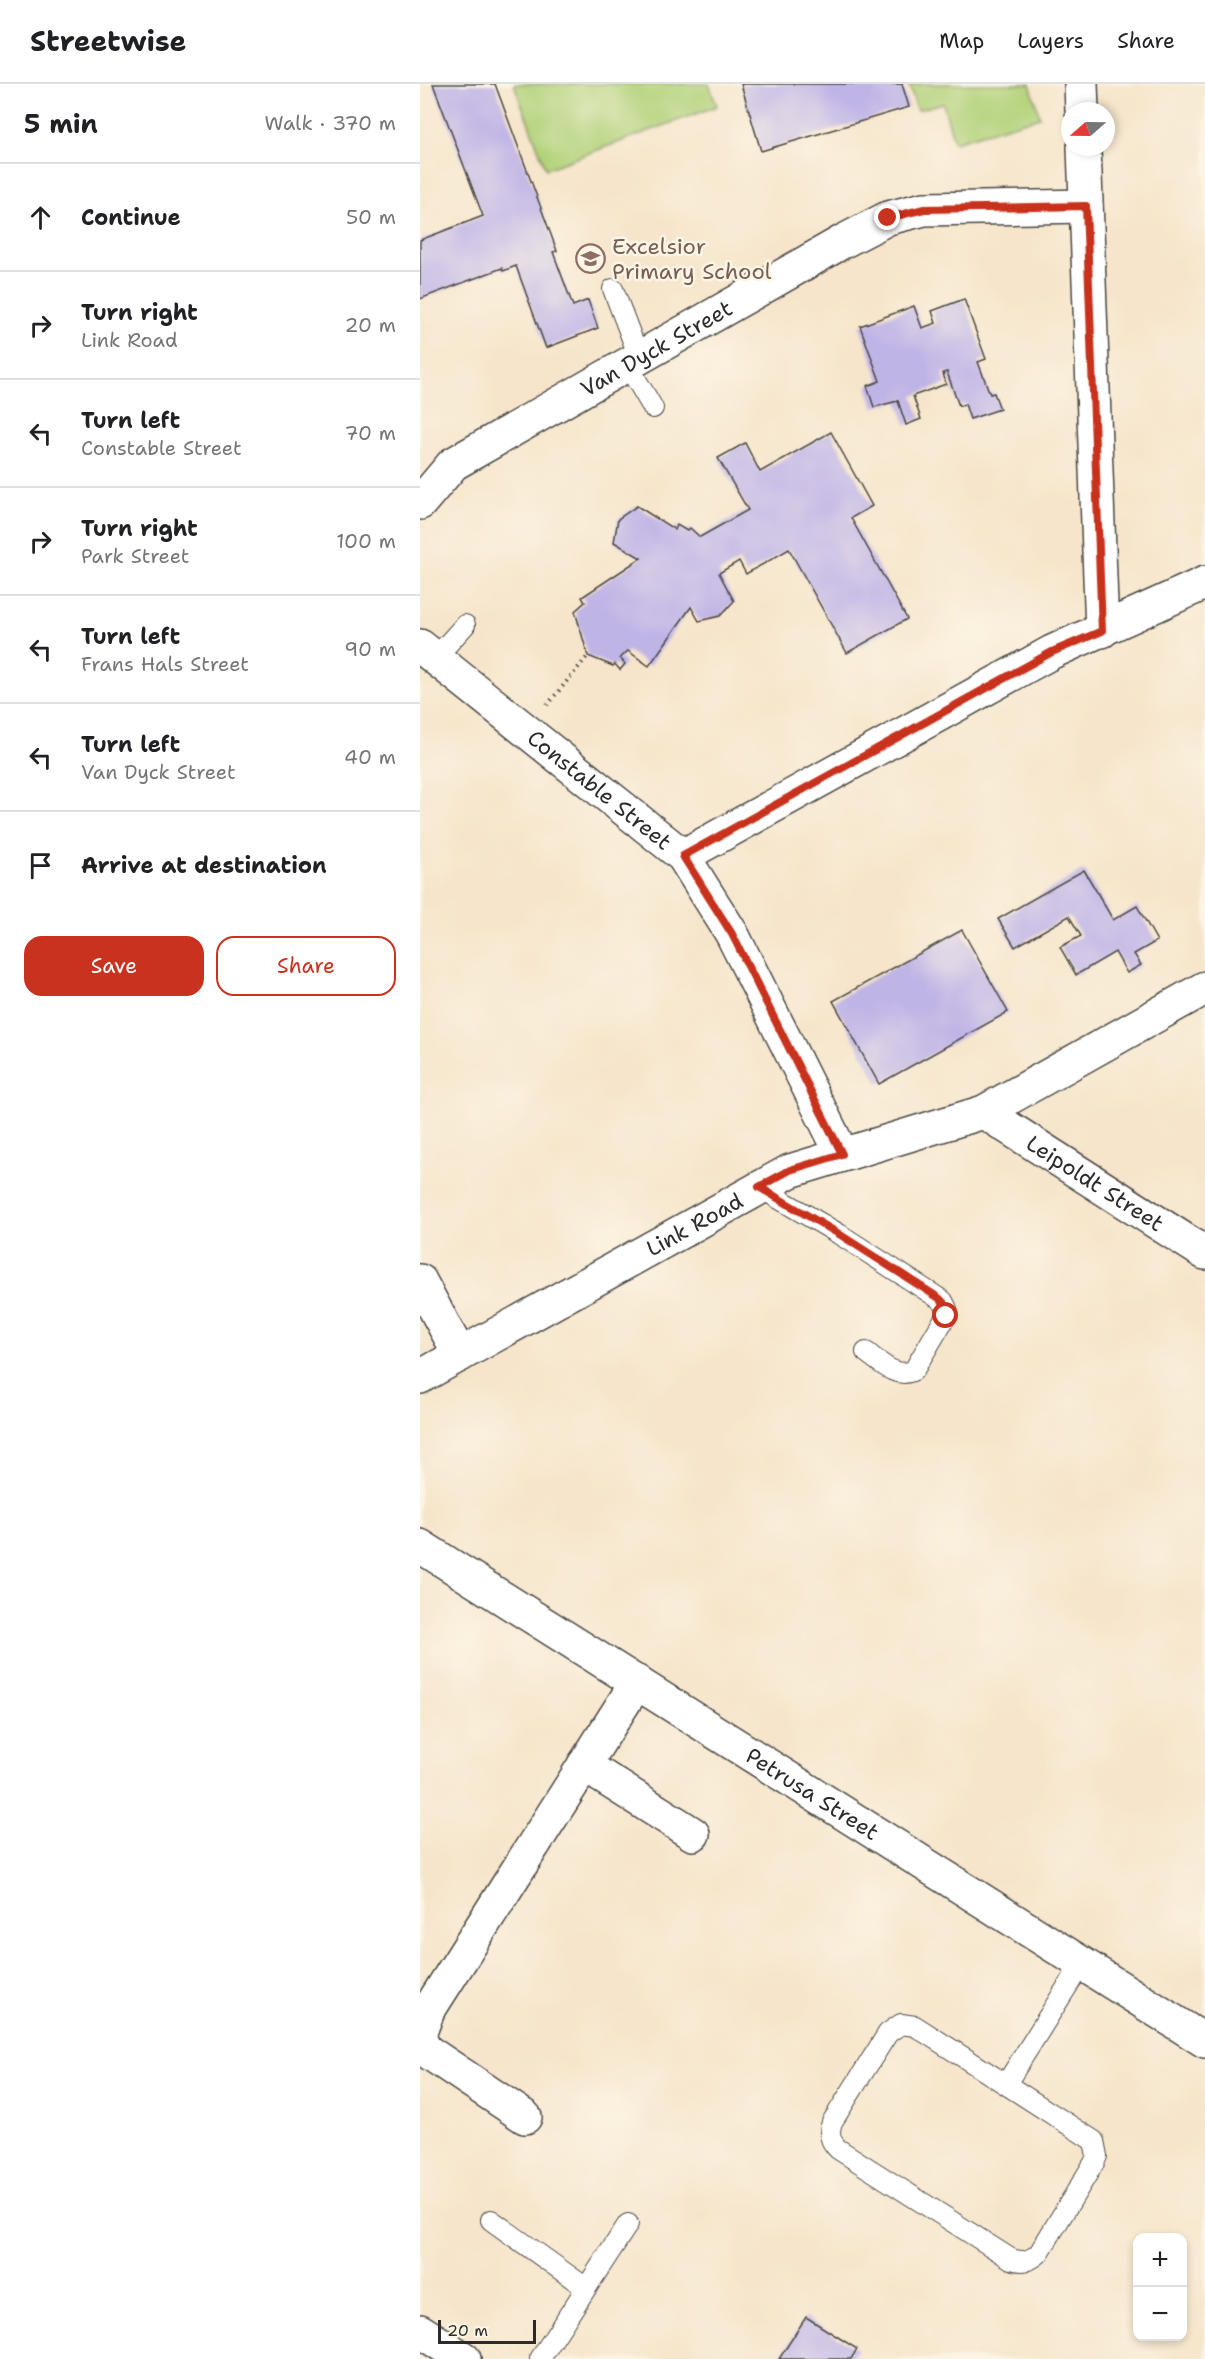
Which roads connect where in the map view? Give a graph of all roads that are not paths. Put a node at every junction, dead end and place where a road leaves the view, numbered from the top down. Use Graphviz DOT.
graph roads {
  1 [pos="1082,84"];
  2 [pos="1082,102"];
  3 [pos="1084,156"];
  4 [pos="1086,206"];
  5 [pos="613,289"];
  6 [pos="633,361"];
  7 [pos="653,408"];
  8 [pos="420,503"];
  9 [pos="1205,583"];
  10 [pos="465,625"];
  11 [pos="1102,631"];
  12 [pos="427,652"];
  13 [pos="683,856"];
  14 [pos="1205,988"];
  15 [pos="984,1112"];
  16 [pos="842,1154"];
  17 [pos="759,1187"];
  18 [pos="1205,1253"];
  19 [pos="420,1281"];
  20 [pos="866,1352"];
  21 [pos="460,1355"];
  22 [pos="420,1377"];
  23 [pos="420,1546"];
  24 [pos="637,1683"];
  25 [pos="584,1765"];
  26 [pos="693,1834"];
  27 [pos="1083,1963"];
  28 [pos="420,2032"];
  29 [pos="420,2039"];
  30 [pos="1205,2040"];
  31 [pos="1006,2084"];
  32 [pos="525,2117"];
  33 [pos="491,2220"];
  34 [pos="628,2224"];
  35 [pos="586,2288"];
  36 [pos="420,2331"];
  37 [pos="461,2358"];
  38 [pos="540,2359"];
  1 -- 2 [label="street"];
  3 -- 4 [label="street"];
  4 -- 6 [label="street, Van Dyck Street"];
  4 -- 11 [label="street"];
  5 -- 6 [label="lane"];
  6 -- 7 [label="lane"];
  6 -- 8 [label="street, Van Dyck Street"];
  9 -- 11 [label="street"];
  10 -- 12 [label="lane"];
  11 -- 13 [label="street"];
  12 -- 13 [label="street, Constable Street"];
  13 -- 16 [label="street, Constable Street"];
  14 -- 15 [label="street, Link Road"];
  15 -- 16 [label="street, Link Road"];
  15 -- 18 [label="street, Leipoldt Street"];
  16 -- 17 [label="street, Link Road"];
  17 -- 20 [label="lane"];
  17 -- 21 [label="street, Link Road"];
  19 -- 21 [label="street"];
  21 -- 22 [label="street, Link Road"];
  23 -- 24 [label="street, Petrusa Street"];
  24 -- 25 [label="street"];
  24 -- 27 [label="street, Petrusa Street"];
  25 -- 26 [label="street"];
  25 -- 28 [label="street"];
  27 -- 30 [label="street, Petrusa Street"];
  27 -- 31 [label="lane"];
  29 -- 32 [label="street"];
  31 -- 31 [label="lane"];
  33 -- 35 [label="lane"];
  34 -- 35 [label="lane"];
  35 -- 38 [label="lane"];
  36 -- 37 [label="street"];
}
